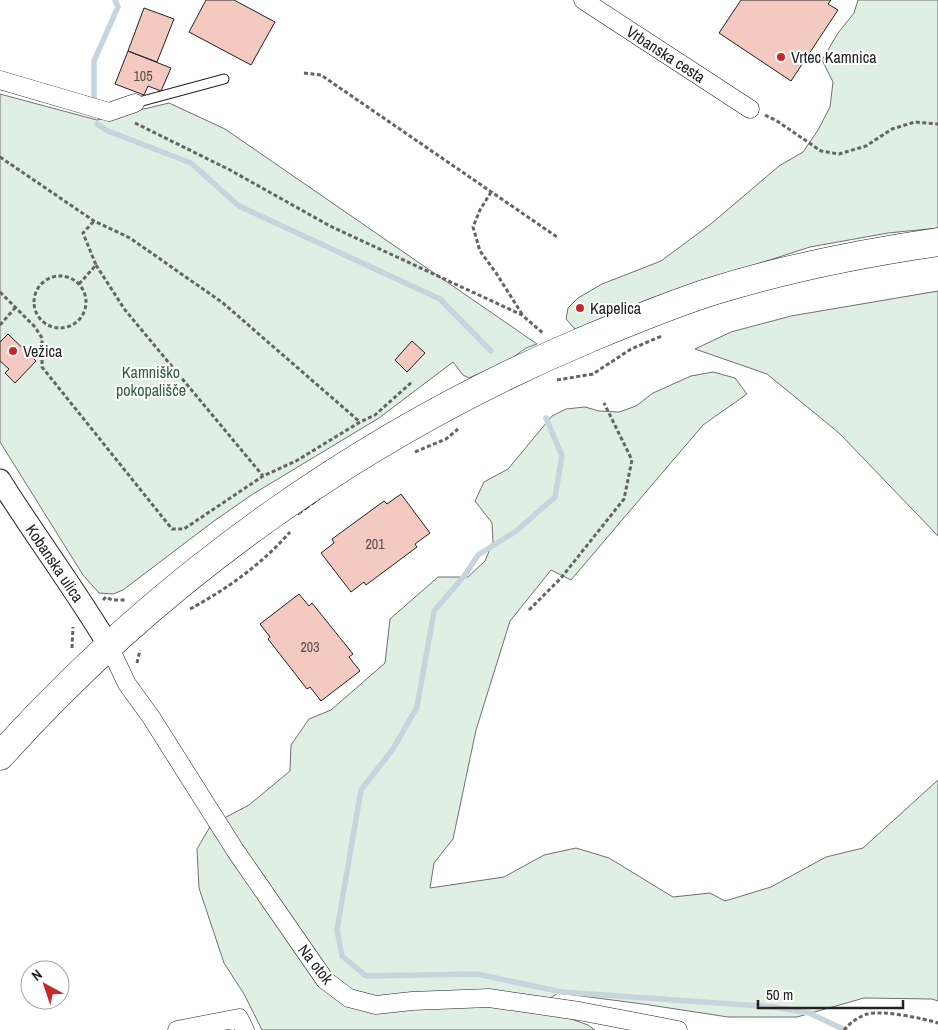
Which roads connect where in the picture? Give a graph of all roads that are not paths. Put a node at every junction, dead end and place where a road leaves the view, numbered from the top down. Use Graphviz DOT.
graph roads {
  1 [pos="583,0"];
  2 [pos="224,79"];
  3 [pos="0,80"];
  4 [pos="135,103"];
  5 [pos="750,109"];
  6 [pos="938,242"];
  7 [pos="0,480"];
  8 [pos="109,646"];
  9 [pos="0,756"];
  10 [pos="177,1030"];
  11 [pos="245,1030"];
  12 [pos="678,1030"];
  1 -- 5 [label="street, Vrbanska cesta"];
  2 -- 4 [label="lane"];
  3 -- 4 [label="street"];
  6 -- 8 [label="main road"];
  7 -- 8 [label="street, Kobanska ulica"];
  8 -- 9 [label="main road"];
  8 -- 12 [label="street, Na otok"];
  10 -- 11 [label="street"];
}
